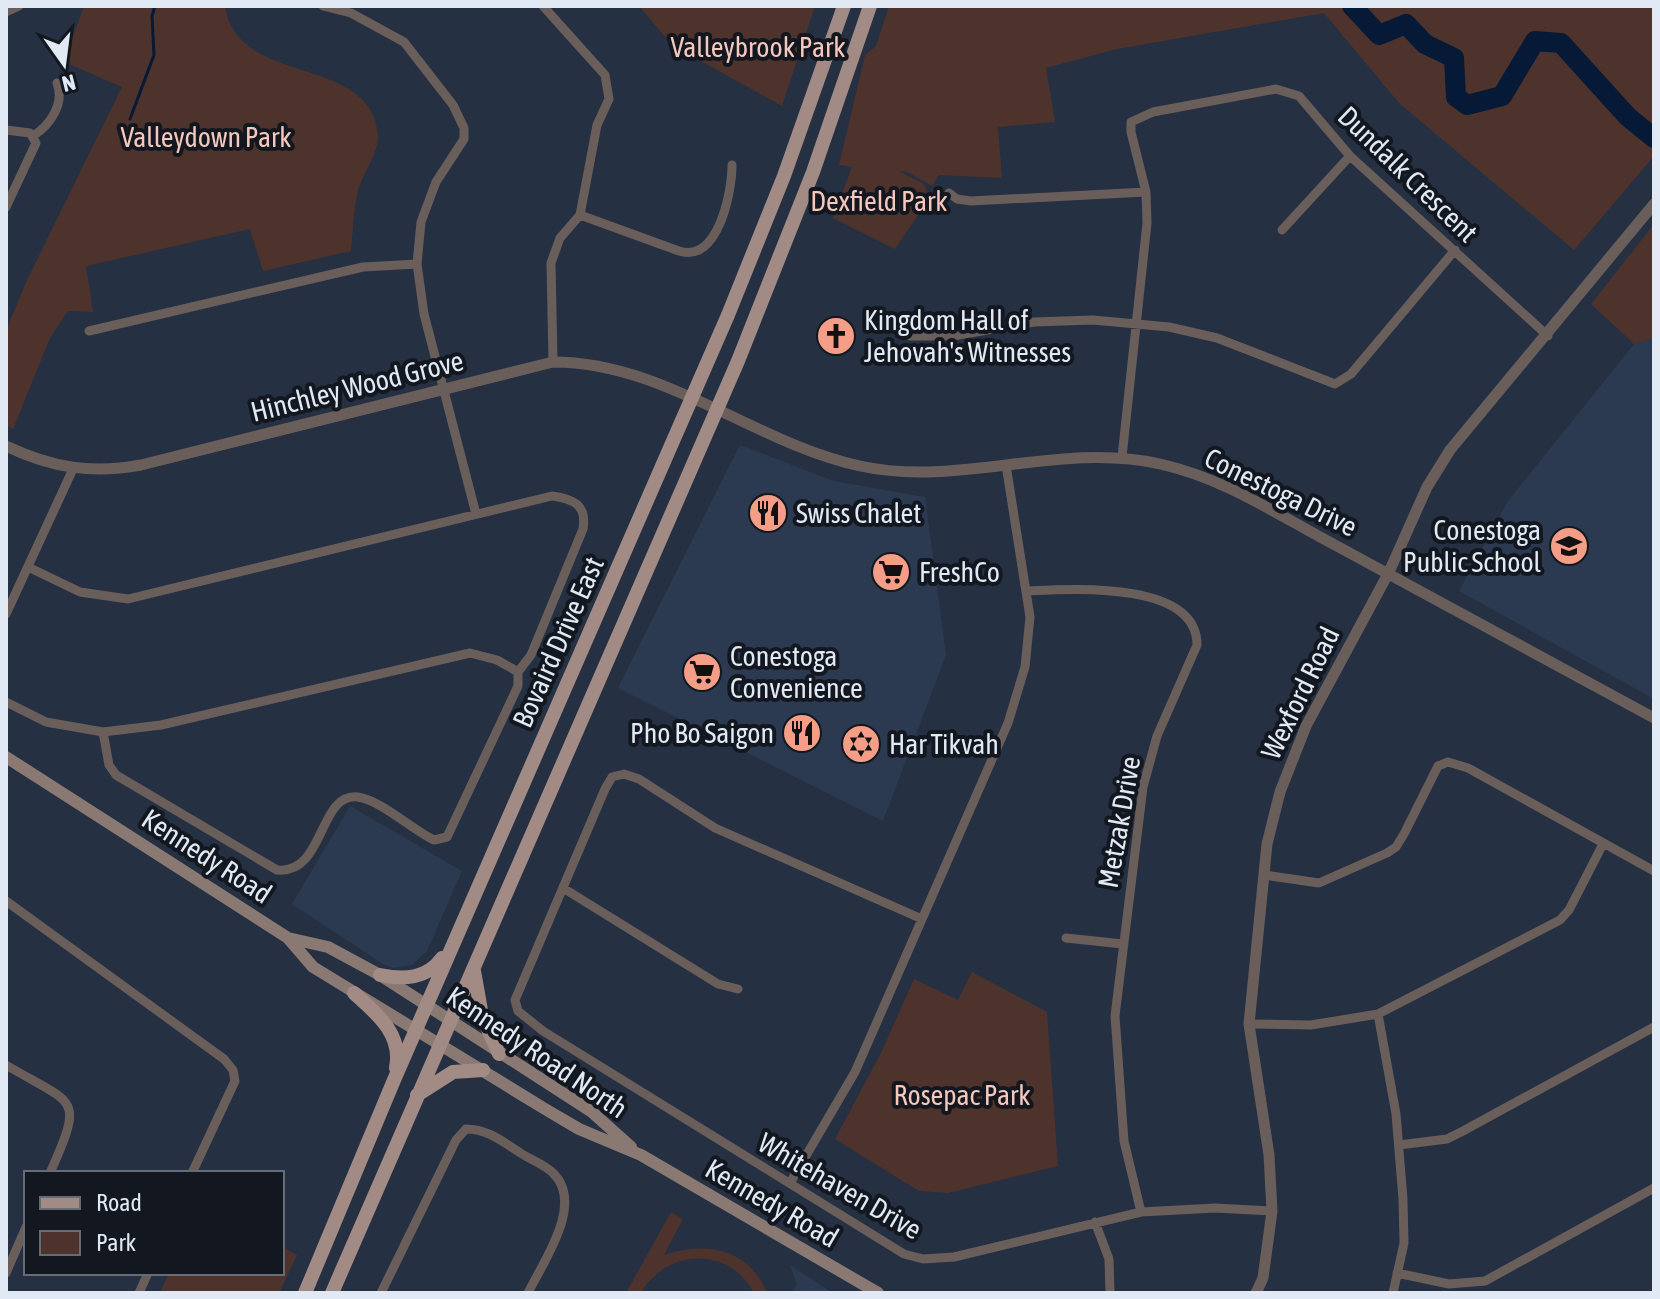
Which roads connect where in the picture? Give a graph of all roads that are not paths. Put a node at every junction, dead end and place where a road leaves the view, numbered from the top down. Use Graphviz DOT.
graph roads {
  1 [pos="19,6"];
  2 [pos="323,6"];
  3 [pos="543,6"];
  4 [pos="844,6"];
  5 [pos="870,6"];
  6 [pos="6,12"];
  7 [pos="57,83"];
  8 [pos="6,130"];
  9 [pos="33,136"];
  10 [pos="1350,156"];
  11 [pos="732,165"];
  12 [pos="1146,192"];
  13 [pos="949,193"];
  14 [pos="1654,204"];
  15 [pos="6,207"];
  16 [pos="580,215"];
  17 [pos="1282,230"];
  18 [pos="1455,250"];
  19 [pos="417,264"];
  20 [pos="1135,323"];
  21 [pos="889,325"];
  22 [pos="89,331"];
  23 [pos="1548,336"];
  24 [pos="553,362"];
  25 [pos="443,388"];
  26 [pos="692,399"];
  27 [pos="716,409"];
  28 [pos="6,446"];
  29 [pos="1122,457"];
  30 [pos="1006,465"];
  31 [pos="73,469"];
  32 [pos="476,514"];
  33 [pos="28,567"];
  34 [pos="1389,572"];
  35 [pos="1026,591"];
  36 [pos="6,614"];
  37 [pos="518,672"];
  38 [pos="6,702"];
  39 [pos="1654,718"];
  40 [pos="103,732"];
  41 [pos="6,757"];
  42 [pos="1603,844"];
  43 [pos="1654,871"];
  44 [pos="1264,875"];
  45 [pos="563,888"];
  46 [pos="6,901"];
  47 [pos="922,919"];
  48 [pos="288,938"];
  49 [pos="1066,938"];
  50 [pos="455,941"];
  51 [pos="1123,944"];
  52 [pos="474,968"];
  53 [pos="380,975"];
  54 [pos="738,989"];
  55 [pos="354,993"];
  56 [pos="426,1006"];
  57 [pos="1378,1014"];
  58 [pos="450,1022"];
  59 [pos="1249,1024"];
  60 [pos="1654,1027"];
  61 [pos="416,1030"];
  62 [pos="440,1044"];
  63 [pos="499,1054"];
  64 [pos="6,1065"];
  65 [pos="483,1070"];
  66 [pos="394,1080"];
  67 [pos="417,1095"];
  68 [pos="1399,1145"];
  69 [pos="641,1155"];
  70 [pos="51,1171"];
  71 [pos="193,1171"];
  72 [pos="790,1183"];
  73 [pos="1654,1188"];
  74 [pos="1272,1211"];
  75 [pos="1141,1212"];
  76 [pos="1095,1222"];
  77 [pos="24,1232"];
  78 [pos="6,1273"];
  79 [pos="1397,1273"];
  80 [pos="305,1293"];
  81 [pos="332,1293"];
  82 [pos="381,1293"];
  83 [pos="528,1293"];
  84 [pos="878,1293"];
  85 [pos="1110,1293"];
  86 [pos="1256,1293"];
  87 [pos="1393,1293"];
  1 -- 6 [label="street"];
  2 -- 19 [label="street"];
  3 -- 16 [label="street"];
  4 -- 26 [label="main road, Bovaird Drive East"];
  5 -- 27 [label="main road, Bovaird Drive East"];
  7 -- 9 [label="street"];
  8 -- 9 [label="street"];
  9 -- 15 [label="street"];
  10 -- 12 [label="street, Dundalk Crescent"];
  10 -- 17 [label="street"];
  10 -- 18 [label="street, Dundalk Crescent"];
  11 -- 16 [label="street"];
  12 -- 13 [label="street"];
  12 -- 20 [label="street, Dundalk Crescent"];
  14 -- 23 [label="street, Wexford Road"];
  16 -- 24 [label="street"];
  18 -- 20 [label="street"];
  18 -- 23 [label="street, Dundalk Crescent"];
  19 -- 22 [label="street"];
  19 -- 25 [label="street"];
  20 -- 21 [label="street"];
  20 -- 29 [label="street, Dundalk Crescent"];
  23 -- 34 [label="street, Wexford Road"];
  24 -- 25 [label="street, Hinchley Wood Grove"];
  24 -- 26 [label="street, Hinchley Wood Grove"];
  25 -- 31 [label="street, Hinchley Wood Grove"];
  25 -- 32 [label="street"];
  26 -- 27 [label="street, Hinchley Wood Grove"];
  26 -- 50 [label="main road, Bovaird Drive East"];
  27 -- 30 [label="street, Conestoga Drive"];
  27 -- 52 [label="main road, Bovaird Drive East"];
  28 -- 31 [label="street, Hinchley Wood Grove"];
  29 -- 30 [label="street, Conestoga Drive"];
  29 -- 34 [label="street, Conestoga Drive"];
  30 -- 35 [label="street"];
  31 -- 33 [label="street"];
  32 -- 33 [label="street"];
  32 -- 37 [label="street"];
  33 -- 36 [label="street"];
  34 -- 39 [label="street, Conestoga Drive"];
  34 -- 44 [label="street, Wexford Road"];
  35 -- 47 [label="street"];
  35 -- 51 [label="street, Metzak Drive"];
  37 -- 40 [label="street"];
  37 -- 40 [label="street"];
  38 -- 40 [label="street"];
  41 -- 48 [label="main road, Kennedy Road"];
  42 -- 43 [label="street"];
  42 -- 44 [label="street"];
  42 -- 57 [label="street"];
  44 -- 59 [label="street, Wexford Road"];
  45 -- 47 [label="street"];
  45 -- 54 [label="street"];
  45 -- 72 [label="street, Whitehaven Drive"];
  46 -- 71 [label="street"];
  47 -- 72 [label="street"];
  48 -- 53 [label="main road, Kennedy Road North"];
  48 -- 55 [label="main road, Kennedy Road North"];
  49 -- 51 [label="street"];
  50 -- 53 [label="main road"];
  50 -- 56 [label="main road, Bovaird Drive East"];
  51 -- 75 [label="street, Metzak Drive"];
  52 -- 58 [label="main road, Bovaird Drive East"];
  52 -- 63 [label="main road"];
  53 -- 56 [label="main road, Kennedy Road North"];
  55 -- 61 [label="main road, Kennedy Road North"];
  55 -- 66 [label="main road"];
  56 -- 58 [label="main road, Kennedy Road North"];
  56 -- 61 [label="main road, Bovaird Drive East"];
  57 -- 59 [label="street"];
  57 -- 68 [label="street"];
  58 -- 62 [label="main road, Bovaird Drive East"];
  58 -- 63 [label="main road, Kennedy Road North"];
  59 -- 74 [label="street, Wexford Road"];
  60 -- 68 [label="street"];
  61 -- 62 [label="main road, Kennedy Road North"];
  61 -- 66 [label="main road, Bovaird Drive East"];
  62 -- 65 [label="main road, Kennedy Road North"];
  62 -- 67 [label="main road, Bovaird Drive East"];
  63 -- 69 [label="main road, Kennedy Road North"];
  64 -- 70 [label="street"];
  65 -- 67 [label="main road"];
  65 -- 69 [label="main road, Kennedy Road North"];
  66 -- 80 [label="main road, Bovaird Drive East"];
  67 -- 81 [label="main road, Bovaird Drive East"];
  68 -- 79 [label="street"];
  69 -- 84 [label="main road, Kennedy Road"];
  72 -- 76 [label="street, Whitehaven Drive"];
  73 -- 79 [label="street"];
  74 -- 75 [label="street, Whitehaven Drive"];
  74 -- 86 [label="street, Wexford Road"];
  75 -- 76 [label="street, Whitehaven Drive"];
  76 -- 85 [label="street"];
  77 -- 78 [label="street"];
  79 -- 87 [label="street"];
  82 -- 83 [label="street"];
}
